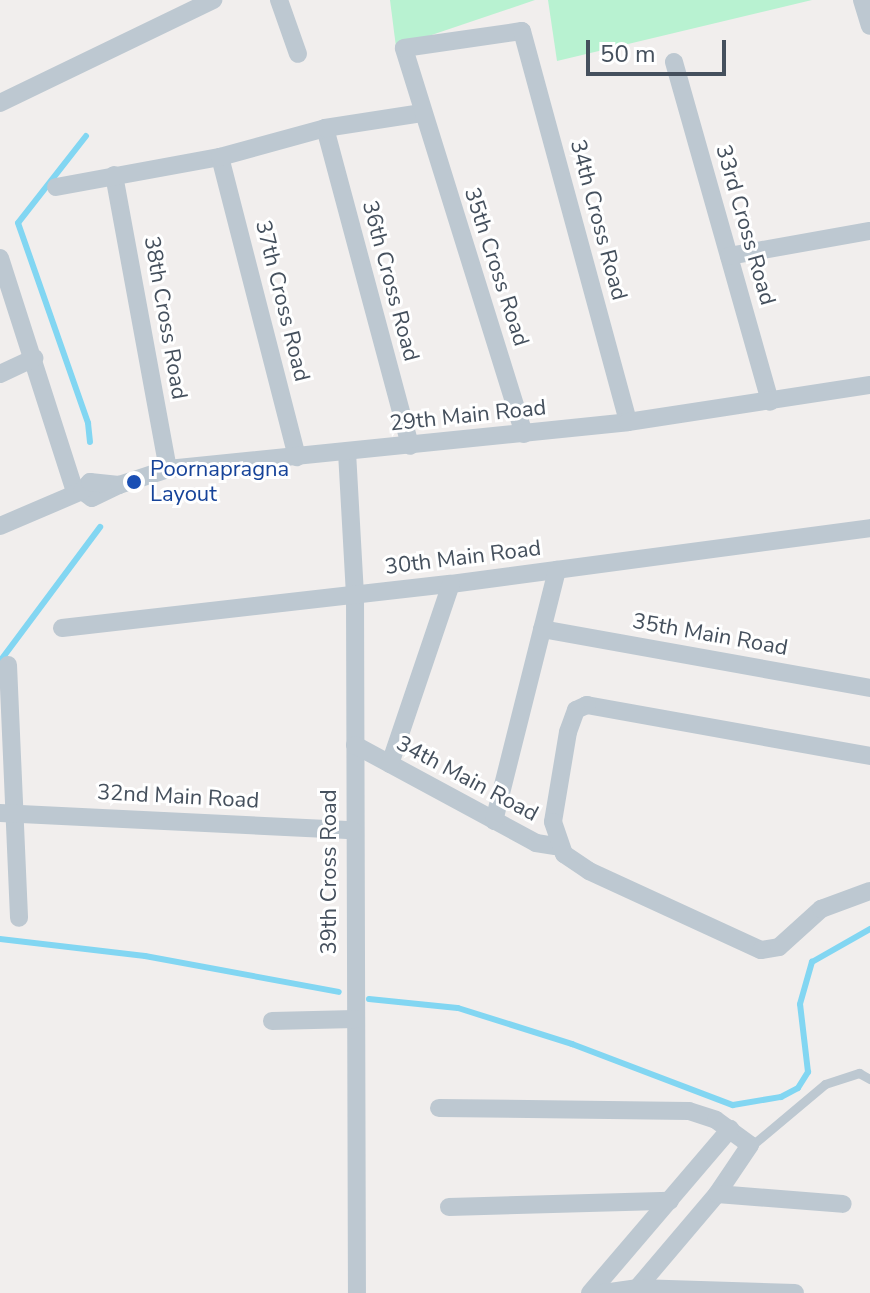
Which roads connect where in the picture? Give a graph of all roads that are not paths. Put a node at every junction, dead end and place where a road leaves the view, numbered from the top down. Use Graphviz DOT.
graph roads {
  1 [pos="213,0"];
  2 [pos="279,0"];
  3 [pos="522,31"];
  4 [pos="298,54"];
  5 [pos="674,62"];
  6 [pos="0,103"];
  7 [pos="422,113"];
  8 [pos="325,128"];
  9 [pos="220,157"];
  10 [pos="114,175"];
  11 [pos="56,187"];
  12 [pos="870,231"];
  13 [pos="729,256"];
  14 [pos="0,258"];
  15 [pos="35,358"];
  16 [pos="0,374"];
  17 [pos="870,385"];
  18 [pos="770,402"];
  19 [pos="628,422"];
  20 [pos="524,434"];
  21 [pos="410,446"];
  22 [pos="347,452"];
  23 [pos="297,457"];
  24 [pos="168,469"];
  25 [pos="79,491"];
  26 [pos="0,526"];
  27 [pos="870,528"];
  28 [pos="557,570"];
  29 [pos="451,584"];
  30 [pos="355,596"];
  31 [pos="62,628"];
  32 [pos="542,629"];
  33 [pos="8,665"];
  34 [pos="870,688"];
  35 [pos="870,756"];
  36 [pos="355,760"];
  37 [pos="390,764"];
  38 [pos="9,813"];
  39 [pos="494,821"];
  40 [pos="353,830"];
  41 [pos="560,847"];
  42 [pos="870,891"];
  43 [pos="19,918"];
  44 [pos="355,1019"];
  45 [pos="272,1021"];
  46 [pos="870,1079"];
  47 [pos="439,1108"];
  48 [pos="730,1129"];
  49 [pos="750,1147"];
  50 [pos="717,1194"];
  51 [pos="670,1201"];
  52 [pos="843,1204"];
  53 [pos="449,1207"];
  54 [pos="635,1290"];
  55 [pos="357,1293"];
  56 [pos="590,1293"];
  57 [pos="603,1293"];
  58 [pos="795,1293"];
  1 -- 6 [label="street"];
  2 -- 4 [label="street"];
  3 -- 7 [label="street, 35th Cross Road"];
  3 -- 19 [label="street, 34th Cross Road"];
  5 -- 13 [label="street, 33rd Cross Road"];
  7 -- 8 [label="street"];
  7 -- 20 [label="street, 35th Cross Road"];
  8 -- 9 [label="street"];
  8 -- 21 [label="street, 36th Cross Road"];
  9 -- 10 [label="street"];
  9 -- 23 [label="street, 37th Cross Road"];
  10 -- 11 [label="street"];
  10 -- 24 [label="street, 38th Cross Road"];
  12 -- 13 [label="street"];
  13 -- 18 [label="street, 33rd Cross Road"];
  14 -- 15 [label="street"];
  15 -- 16 [label="street"];
  15 -- 25 [label="street"];
  17 -- 18 [label="street, 29th Main Road"];
  18 -- 19 [label="street, 29th Main Road"];
  19 -- 20 [label="street, 29th Main Road"];
  20 -- 21 [label="street, 29th Main Road"];
  21 -- 22 [label="street, 29th Main Road"];
  22 -- 23 [label="street, 29th Main Road"];
  22 -- 30 [label="street, 39th Cross Road"];
  23 -- 24 [label="street, 29th Main Road"];
  24 -- 25 [label="street, 29th Main Road"];
  25 -- 26 [label="street"];
  27 -- 28 [label="street, 30th Main Road"];
  28 -- 29 [label="street, 30th Main Road"];
  28 -- 32 [label="street"];
  29 -- 30 [label="street, 30th Main Road"];
  29 -- 37 [label="street"];
  30 -- 31 [label="street, 30th Main Road"];
  30 -- 36 [label="street, 39th Cross Road"];
  32 -- 34 [label="street, 35th Main Road"];
  32 -- 39 [label="street"];
  33 -- 38 [label="street"];
  35 -- 41 [label="street"];
  36 -- 37 [label="street, 34th Main Road"];
  36 -- 40 [label="street, 39th Cross Road"];
  37 -- 39 [label="street, 34th Main Road"];
  38 -- 40 [label="street, 32nd Main Road"];
  38 -- 43 [label="street"];
  39 -- 41 [label="street, 34th Main Road"];
  40 -- 44 [label="street, 39th Cross Road"];
  41 -- 42 [label="street"];
  44 -- 45 [label="street"];
  44 -- 55 [label="street, 39th Cross Road"];
  46 -- 49 [label="lane"];
  47 -- 48 [label="street"];
  48 -- 49 [label="street"];
  48 -- 51 [label="street"];
  49 -- 50 [label="street"];
  50 -- 52 [label="street"];
  50 -- 54 [label="street"];
  51 -- 53 [label="street"];
  51 -- 56 [label="street"];
  54 -- 57 [label="street"];
  54 -- 58 [label="street"];
}
